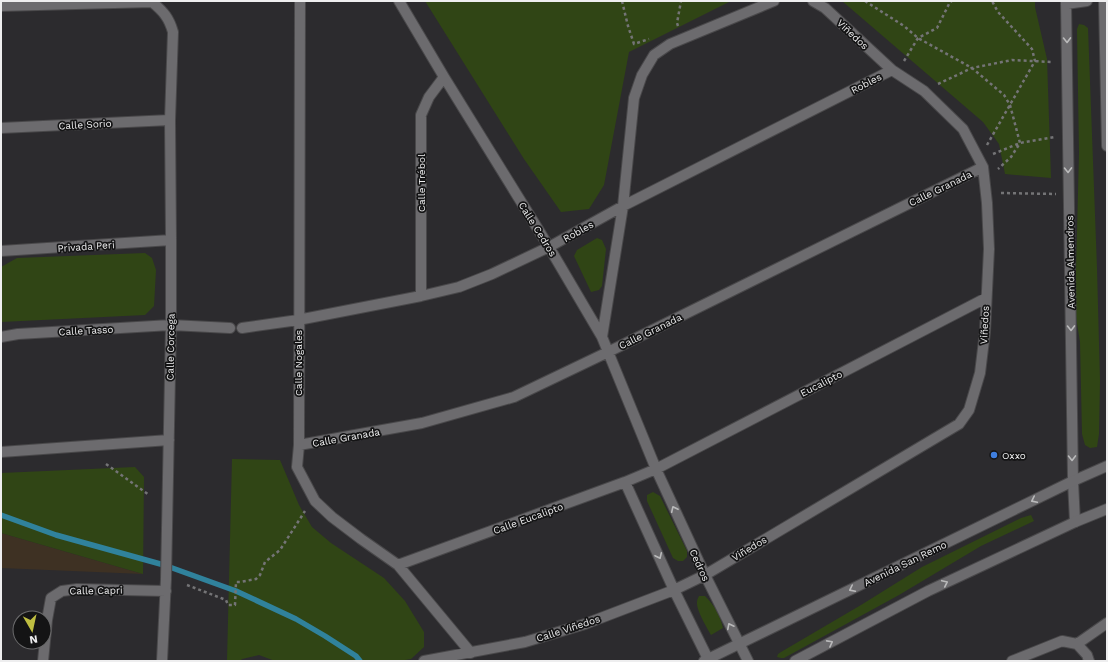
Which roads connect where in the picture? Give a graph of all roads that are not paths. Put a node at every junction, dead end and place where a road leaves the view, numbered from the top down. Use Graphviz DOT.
graph roads {
  1 [pos="300,1"];
  2 [pos="399,1"];
  3 [pos="774,1"];
  4 [pos="813,1"];
  5 [pos="1086,1"];
  6 [pos="1104,1"];
  7 [pos="1066,3"];
  8 [pos="1,6"];
  9 [pos="892,70"];
  10 [pos="444,77"];
  11 [pos="170,120"];
  12 [pos="1,128"];
  13 [pos="1107,146"];
  14 [pos="982,168"];
  15 [pos="624,206"];
  16 [pos="171,240"];
  17 [pos="549,247"];
  18 [pos="1,251"];
  19 [pos="421,296"];
  20 [pos="986,298"];
  21 [pos="298,320"];
  22 [pos="171,325"];
  23 [pos="230,328"];
  24 [pos="242,328"];
  25 [pos="1,337"];
  26 [pos="602,337"];
  27 [pos="608,352"];
  28 [pos="169,440"];
  29 [pos="299,445"];
  30 [pos="1,452"];
  31 [pos="1107,466"];
  32 [pos="656,469"];
  33 [pos="1073,481"];
  34 [pos="625,482"];
  35 [pos="1107,509"];
  36 [pos="1075,522"];
  37 [pos="398,564"];
  38 [pos="704,575"];
  39 [pos="674,590"];
  40 [pos="166,591"];
  41 [pos="1107,623"];
  42 [pos="739,644"];
  43 [pos="1077,644"];
  44 [pos="471,653"];
  45 [pos="707,660"];
  46 [pos="43,661"];
  47 [pos="162,661"];
  48 [pos="424,661"];
  49 [pos="748,661"];
  50 [pos="795,661"];
  51 [pos="1012,661"];
  52 [pos="1089,661"];
  1 -- 21 [label="street, Calle Nogales"];
  2 -- 10 [label="street, Calle Cedros"];
  3 -- 15 [label="street"];
  4 -- 9 [label="street, Viñedos"];
  5 -- 7 [label="street"];
  6 -- 13 [label="street"];
  7 -- 33 [label="street, Avenida Almendros, one-way"];
  8 -- 11 [label="street, Calle Corcega"];
  9 -- 14 [label="street, Viñedos"];
  9 -- 15 [label="street, Robles"];
  10 -- 17 [label="street, Calle Cedros"];
  10 -- 19 [label="street, Calle Trébol"];
  11 -- 12 [label="street, Calle Sorio"];
  11 -- 16 [label="street, Calle Corcega"];
  14 -- 20 [label="street, Viñedos"];
  14 -- 27 [label="street, Calle Granada"];
  15 -- 17 [label="street, Robles"];
  15 -- 26 [label="street"];
  16 -- 18 [label="street, Privada Peri"];
  16 -- 22 [label="street, Calle Corcega"];
  17 -- 19 [label="street, Robles"];
  17 -- 26 [label="street, Calle Cedros"];
  19 -- 21 [label="street, Robles"];
  20 -- 32 [label="street, Eucalipto"];
  20 -- 38 [label="street, Viñedos"];
  21 -- 24 [label="street, Robles"];
  21 -- 29 [label="street, Calle Nogales"];
  22 -- 23 [label="street, Calle Tasso"];
  22 -- 25 [label="street, Calle Tasso"];
  22 -- 28 [label="street, Calle Corcega"];
  26 -- 27 [label="street, Calle Cedros"];
  27 -- 29 [label="street, Calle Granada"];
  27 -- 32 [label="street, Calle Cedros"];
  28 -- 30 [label="street"];
  28 -- 40 [label="street, Calle Corcega"];
  29 -- 37 [label="street, Calle Nogales"];
  31 -- 33 [label="street, Avenida San Remo"];
  32 -- 34 [label="street, Calle Eucalipto"];
  38 -- 32 [label="street, Cedros, one-way"];
  33 -- 36 [label="street, Avenida Almendros"];
  33 -- 42 [label="street, Avenida San Remo, one-way"];
  34 -- 37 [label="street, Calle Eucalipto"];
  34 -- 39 [label="street, one-way"];
  35 -- 36 [label="street"];
  50 -- 36 [label="street, one-way"];
  37 -- 44 [label="street, Calle Nogales"];
  38 -- 39 [label="street, Calle Viñedos"];
  42 -- 38 [label="street, Cedros, one-way"];
  39 -- 44 [label="street, Calle Viñedos"];
  39 -- 45 [label="street"];
  40 -- 46 [label="street, Calle Capri"];
  40 -- 47 [label="street, Calle Corcega"];
  41 -- 43 [label="street"];
  42 -- 45 [label="street, Avenida San Remo"];
  42 -- 49 [label="street, Cedros"];
  43 -- 51 [label="street"];
  43 -- 52 [label="street"];
  44 -- 48 [label="street, Calle Viñedos"];
}
